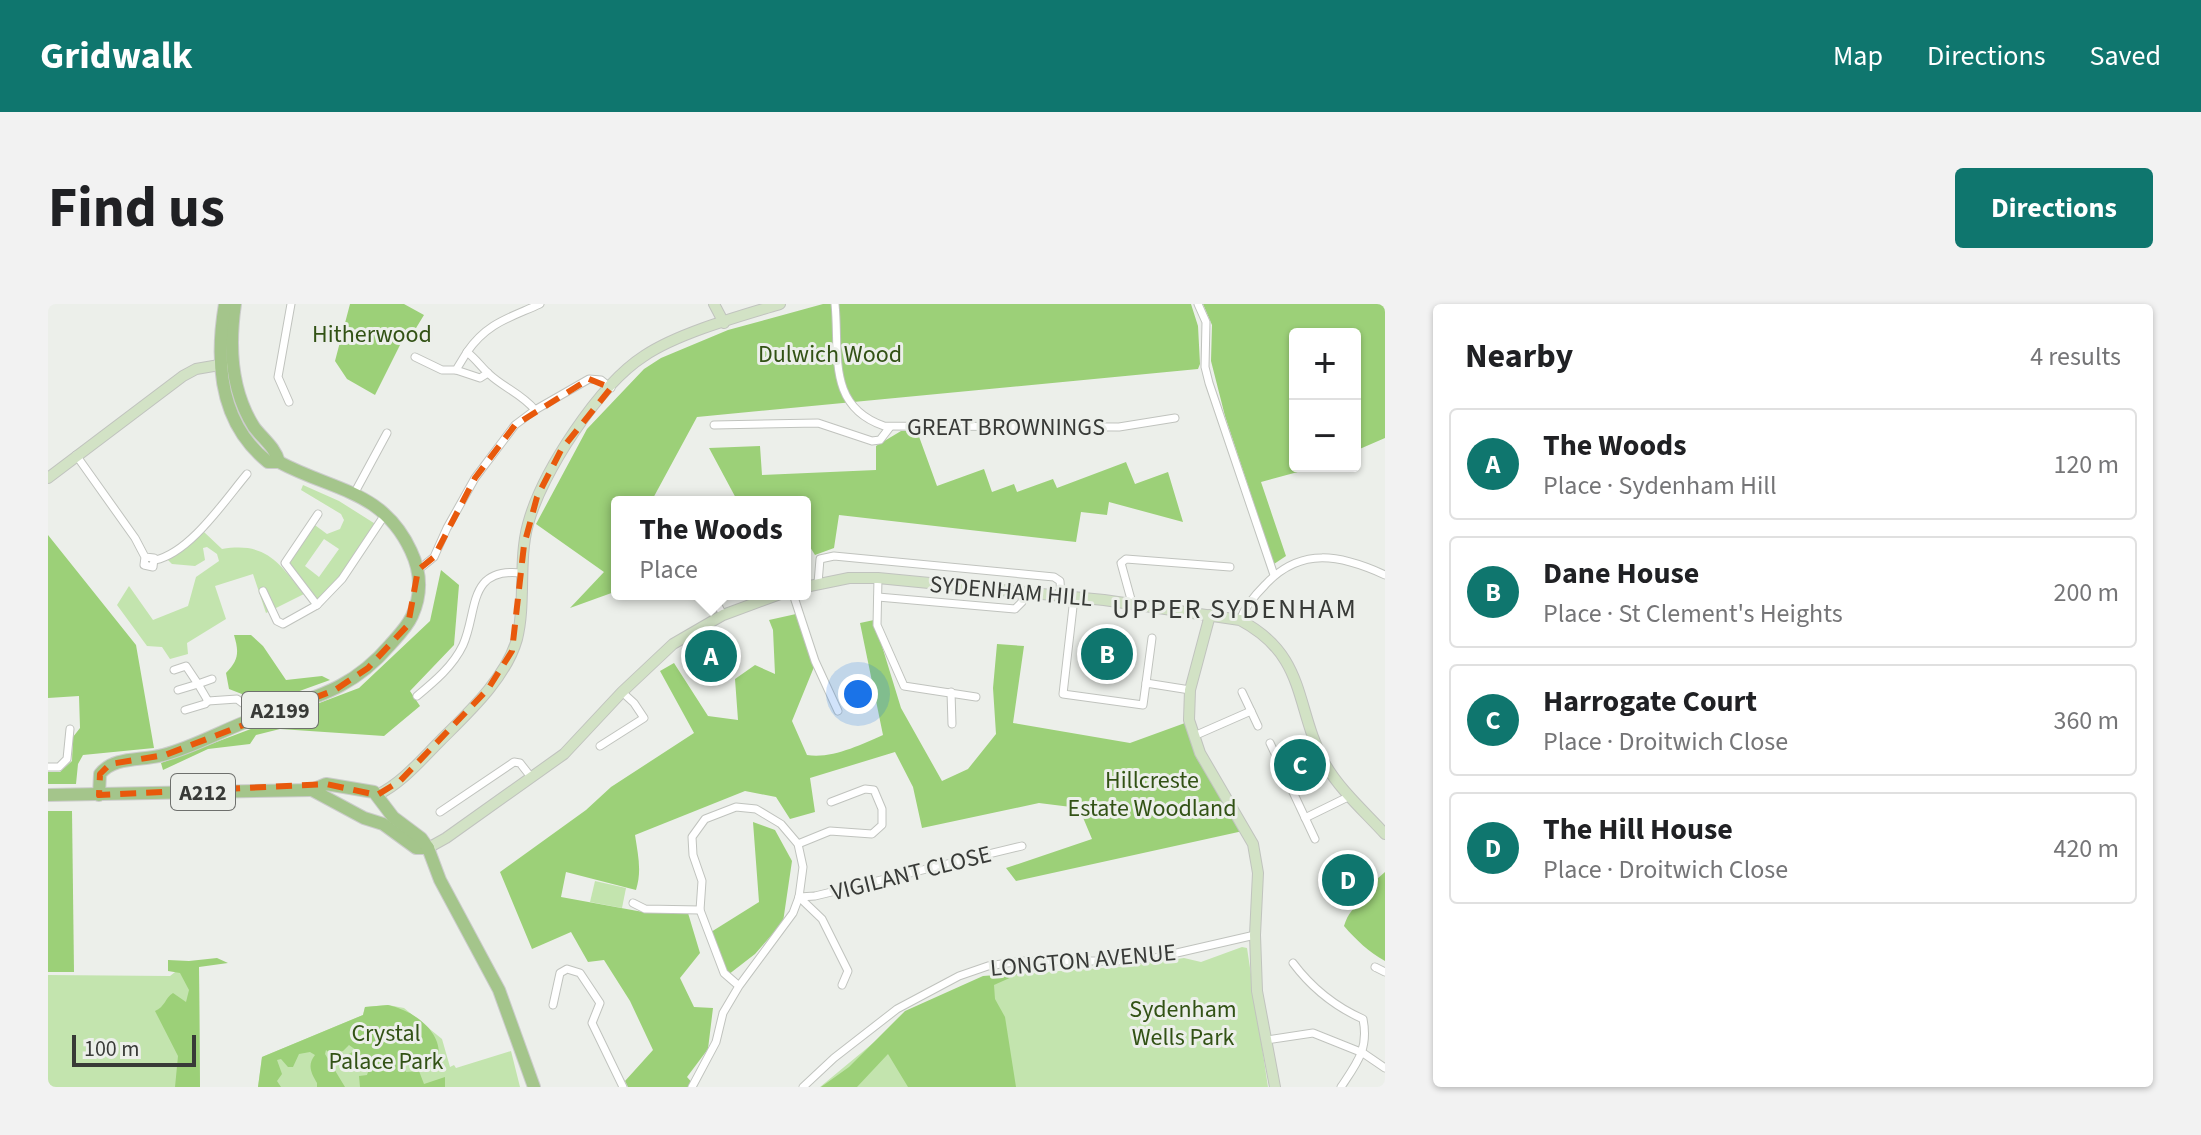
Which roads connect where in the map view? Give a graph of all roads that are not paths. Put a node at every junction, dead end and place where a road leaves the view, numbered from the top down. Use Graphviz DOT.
graph roads {
  1 [pos="225,304"];
  2 [pos="235,304"];
  3 [pos="291,304"];
  4 [pos="540,304"];
  5 [pos="714,304"];
  6 [pos="780,304"];
  7 [pos="835,304"];
  8 [pos="1198,304"];
  9 [pos="724,323"];
  10 [pos="467,352"];
  11 [pos="415,357"];
  12 [pos="226,364"];
  13 [pos="456,370"];
  14 [pos="488,373"];
  15 [pos="611,388"];
  16 [pos="289,402"];
  17 [pos="535,410"];
  18 [pos="1175,418"];
  19 [pos="714,425"];
  20 [pos="890,427"];
  21 [pos="387,433"];
  22 [pos="381,444"];
  23 [pos="390,450"];
  24 [pos="76,455"];
  25 [pos="247,474"];
  26 [pos="48,478"];
  27 [pos="354,494"];
  28 [pos="386,513"];
  29 [pos="318,514"];
  30 [pos="1230,567"];
  31 [pos="418,570"];
  32 [pos="521,573"];
  33 [pos="1274,575"];
  34 [pos="1385,575"];
  35 [pos="878,578"];
  36 [pos="818,583"];
  37 [pos="811,585"];
  38 [pos="263,591"];
  39 [pos="1023,592"];
  40 [pos="878,597"];
  41 [pos="1061,597"];
  42 [pos="1074,598"];
  43 [pos="715,600"];
  44 [pos="759,600"];
  45 [pos="795,600"];
  46 [pos="1132,603"];
  47 [pos="317,605"];
  48 [pos="723,615"];
  49 [pos="1210,615"];
  50 [pos="1240,620"];
  51 [pos="1152,638"];
  52 [pos="174,670"];
  53 [pos="212,679"];
  54 [pos="1146,683"];
  55 [pos="198,684"];
  56 [pos="178,690"];
  57 [pos="1190,690"];
  58 [pos="622,692"];
  59 [pos="951,692"];
  60 [pos="1242,692"];
  61 [pos="417,696"];
  62 [pos="976,697"];
  63 [pos="208,701"];
  64 [pos="185,710"];
  65 [pos="838,711"];
  66 [pos="1251,711"];
  67 [pos="254,719"];
  68 [pos="952,724"];
  69 [pos="1258,726"];
  70 [pos="70,729"];
  71 [pos="1194,736"];
  72 [pos="1270,743"];
  73 [pos="600,746"];
  74 [pos="48,767"];
  75 [pos="531,777"];
  76 [pos="317,792"];
  77 [pos="48,795"];
  78 [pos="99,795"];
  79 [pos="1350,796"];
  80 [pos="831,802"];
  81 [pos="367,803"];
  82 [pos="440,812"];
  83 [pos="1305,818"];
  84 [pos="1385,834"];
  85 [pos="1315,839"];
  86 [pos="798,844"];
  87 [pos="1022,846"];
  88 [pos="428,848"];
  89 [pos="799,897"];
  90 [pos="633,903"];
  91 [pos="700,910"];
  92 [pos="1255,935"];
  93 [pos="1293,963"];
  94 [pos="1375,967"];
  95 [pos="1385,972"];
  96 [pos="842,985"];
  97 [pos="739,986"];
  98 [pos="553,1005"];
  99 [pos="1267,1040"];
  100 [pos="1363,1053"];
  101 [pos="1385,1068"];
  102 [pos="534,1087"];
  103 [pos="623,1087"];
  104 [pos="692,1087"];
  105 [pos="803,1087"];
  106 [pos="1275,1087"];
  107 [pos="1341,1087"];
  1 -- 12 [label="main road"];
  2 -- 12 [label="main road"];
  3 -- 16 [label="street"];
  4 -- 10 [label="street"];
  5 -- 9 [label="street"];
  6 -- 9 [label="street"];
  7 -- 20 [label="street, GREAT BROWNINGS"];
  8 -- 33 [label="street"];
  9 -- 15 [label="street"];
  10 -- 13 [label="street"];
  10 -- 14 [label="street"];
  11 -- 13 [label="street"];
  12 -- 24 [label="street"];
  12 -- 27 [label="main road"];
  13 -- 14 [label="street"];
  14 -- 17 [label="street"];
  15 -- 17 [label="street"];
  15 -- 32 [label="street"];
  17 -- 31 [label="street"];
  18 -- 20 [label="street, GREAT BROWNINGS"];
  19 -- 20 [label="street"];
  21 -- 22 [label="street"];
  22 -- 23 [label="street"];
  22 -- 27 [label="street"];
  24 -- 25 [label="street"];
  24 -- 26 [label="street"];
  27 -- 28 [label="main road"];
  28 -- 31 [label="main road"];
  28 -- 47 [label="street"];
  29 -- 47 [label="street"];
  30 -- 46 [label="street"];
  31 -- 67 [label="main road, A2199"];
  32 -- 61 [label="street"];
  32 -- 81 [label="street"];
  33 -- 34 [label="street"];
  33 -- 50 [label="street"];
  35 -- 36 [label="street, SYDENHAM HILL"];
  35 -- 39 [label="street, SYDENHAM HILL"];
  35 -- 40 [label="street"];
  36 -- 37 [label="street, SYDENHAM HILL"];
  36 -- 41 [label="street"];
  38 -- 47 [label="street"];
  39 -- 40 [label="street"];
  39 -- 41 [label="street, SYDENHAM HILL"];
  40 -- 59 [label="street"];
  41 -- 42 [label="street, SYDENHAM HILL"];
  42 -- 46 [label="street, SYDENHAM HILL"];
  42 -- 54 [label="street"];
  43 -- 48 [label="street"];
  44 -- 48 [label="street"];
  45 -- 65 [label="street"];
  46 -- 49 [label="street, SYDENHAM HILL"];
  48 -- 58 [label="street"];
  49 -- 50 [label="street, SYDENHAM HILL"];
  49 -- 57 [label="street"];
  50 -- 79 [label="street, SYDENHAM HILL"];
  51 -- 54 [label="street"];
  52 -- 55 [label="street"];
  53 -- 55 [label="street"];
  54 -- 57 [label="street"];
  55 -- 56 [label="street"];
  55 -- 63 [label="street"];
  57 -- 71 [label="street"];
  58 -- 73 [label="street"];
  58 -- 75 [label="street"];
  59 -- 62 [label="street"];
  59 -- 68 [label="street"];
  60 -- 66 [label="street"];
  63 -- 64 [label="street"];
  63 -- 67 [label="street"];
  66 -- 69 [label="street"];
  66 -- 71 [label="street"];
  67 -- 78 [label="main road, A2199"];
  70 -- 74 [label="street"];
  71 -- 92 [label="street"];
  72 -- 83 [label="street"];
  75 -- 82 [label="street"];
  75 -- 88 [label="street"];
  76 -- 78 [label="main road, A212"];
  76 -- 81 [label="main road, A212"];
  76 -- 81 [label="main road, A212"];
  77 -- 78 [label="main road, A212"];
  79 -- 83 [label="street"];
  79 -- 84 [label="street, SYDENHAM HILL"];
  80 -- 86 [label="street"];
  81 -- 88 [label="main road, A212"];
  81 -- 88 [label="main road, A212"];
  83 -- 85 [label="street"];
  86 -- 89 [label="street"];
  86 -- 91 [label="street"];
  87 -- 89 [label="street, VIGILANT CLOSE"];
  88 -- 102 [label="main road, A212"];
  89 -- 96 [label="street"];
  89 -- 97 [label="street"];
  90 -- 91 [label="street"];
  91 -- 97 [label="street"];
  92 -- 99 [label="street"];
  92 -- 105 [label="street, LONGTON AVENUE"];
  93 -- 100 [label="street"];
  94 -- 95 [label="street"];
  97 -- 104 [label="street"];
  98 -- 103 [label="street"];
  99 -- 100 [label="street"];
  99 -- 106 [label="street"];
  100 -- 101 [label="street"];
  100 -- 107 [label="street"];
}
